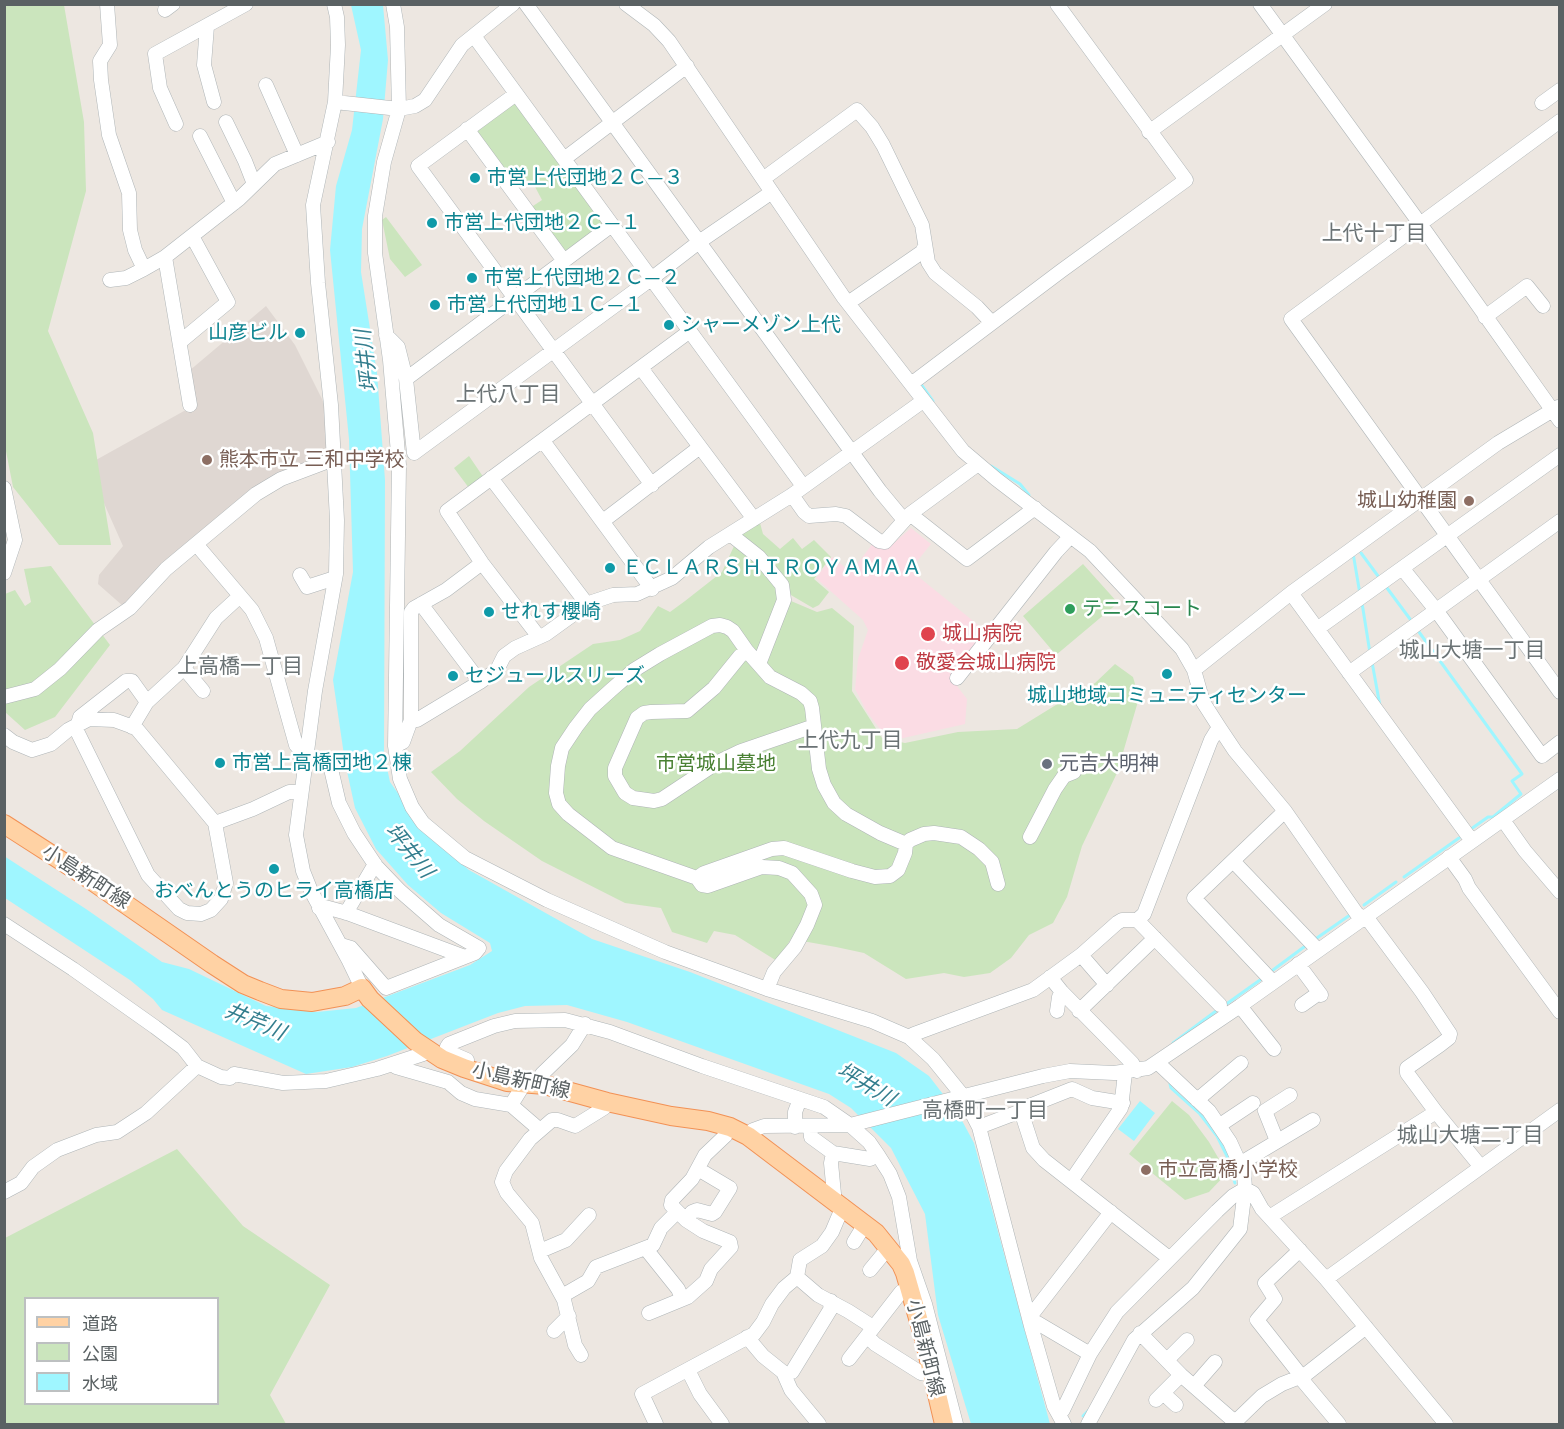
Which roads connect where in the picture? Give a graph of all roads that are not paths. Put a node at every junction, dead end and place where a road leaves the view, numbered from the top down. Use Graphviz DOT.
graph roads {
  1 [pos="107,4"];
  2 [pos="334,4"];
  3 [pos="393,4"];
  4 [pos="513,4"];
  5 [pos="526,4"];
  6 [pos="626,4"];
  7 [pos="1057,4"];
  8 [pos="1260,4"];
  9 [pos="1325,4"];
  10 [pos="238,6"];
  11 [pos="207,26"];
  12 [pos="474,36"];
  13 [pos="1283,36"];
  14 [pos="687,66"];
  15 [pos="266,85"];
  16 [pos="1560,90"];
  17 [pos="516,94"];
  18 [pos="214,102"];
  19 [pos="339,103"];
  20 [pos="1542,103"];
  21 [pos="394,108"];
  22 [pos="226,122"];
  23 [pos="612,122"];
  24 [pos="1560,122"];
  25 [pos="176,124"];
  26 [pos="467,129"];
  27 [pos="1149,132"];
  28 [pos="200,136"];
  29 [pos="328,142"];
  30 [pos="297,155"];
  31 [pos="564,159"];
  32 [pos="763,179"];
  33 [pos="254,184"];
  34 [pos="772,192"];
  35 [pos="234,203"];
  36 [pos="612,225"];
  37 [pos="1421,225"];
  38 [pos="192,236"];
  39 [pos="699,242"];
  40 [pos="925,246"];
  41 [pos="165,257"];
  42 [pos="564,261"];
  43 [pos="144,269"];
  44 [pos="651,279"];
  45 [pos="110,280"];
  46 [pos="515,298"];
  47 [pos="848,303"];
  48 [pos="1544,306"];
  49 [pos="1485,317"];
  50 [pos="992,323"];
  51 [pos="690,332"];
  52 [pos="386,335"];
  53 [pos="180,342"];
  54 [pos="553,350"];
  55 [pos="641,368"];
  56 [pos="406,378"];
  57 [pos="911,384"];
  58 [pos="923,401"];
  59 [pos="593,404"];
  60 [pos="190,405"];
  61 [pos="1557,413"];
  62 [pos="543,441"];
  63 [pos="700,447"];
  64 [pos="851,451"];
  65 [pos="1560,455"];
  66 [pos="334,459"];
  67 [pos="978,464"];
  68 [pos="491,478"];
  69 [pos="652,484"];
  70 [pos="4,488"];
  71 [pos="797,490"];
  72 [pos="1420,500"];
  73 [pos="1035,508"];
  74 [pos="907,517"];
  75 [pos="754,519"];
  76 [pos="603,521"];
  77 [pos="1560,521"];
  78 [pos="730,534"];
  79 [pos="1446,536"];
  80 [pos="1070,537"];
  81 [pos="196,544"];
  82 [pos="482,563"];
  83 [pos="1402,568"];
  84 [pos="4,573"];
  85 [pos="300,575"];
  86 [pos="335,578"];
  87 [pos="1478,579"];
  88 [pos="652,589"];
  89 [pos="1291,593"];
  90 [pos="240,596"];
  91 [pos="421,604"];
  92 [pos="587,604"];
  93 [pos="1436,610"];
  94 [pos="1317,629"];
  95 [pos="539,638"];
  96 [pos="747,651"];
  97 [pos="759,664"];
  98 [pos="184,668"];
  99 [pos="1194,670"];
  100 [pos="1349,673"];
  101 [pos="957,678"];
  102 [pos="480,682"];
  103 [pos="203,691"];
  104 [pos="1560,692"];
  105 [pos="4,697"];
  106 [pos="147,702"];
  107 [pos="411,720"];
  108 [pos="76,726"];
  109 [pos="814,726"];
  110 [pos="132,727"];
  111 [pos="1219,727"];
  112 [pos="4,735"];
  113 [pos="1560,742"];
  114 [pos="395,746"];
  115 [pos="306,756"];
  116 [pos="331,769"];
  117 [pos="1074,772"];
  118 [pos="1560,779"];
  119 [pos="301,792"];
  120 [pos="1285,811"];
  121 [pos="1503,820"];
  122 [pos="215,823"];
  123 [pos="4,824"];
  124 [pos="1030,837"];
  125 [pos="1472,841"];
  126 [pos="906,844"];
  127 [pos="1449,857"];
  128 [pos="1233,861"];
  129 [pos="375,864"];
  130 [pos="697,878"];
  131 [pos="998,884"];
  132 [pos="1560,892"];
  133 [pos="319,908"];
  134 [pos="346,913"];
  135 [pos="1364,917"];
  136 [pos="1137,920"];
  137 [pos="4,924"];
  138 [pos="1155,938"];
  139 [pos="341,945"];
  140 [pos="1314,946"];
  141 [pos="1081,955"];
  142 [pos="465,957"];
  143 [pos="1298,964"];
  144 [pos="1050,977"];
  145 [pos="1273,982"];
  146 [pos="1107,985"];
  147 [pos="767,989"];
  148 [pos="1062,992"];
  149 [pos="366,994"];
  150 [pos="1302,1005"];
  151 [pos="1240,1006"];
  152 [pos="1223,1010"];
  153 [pos="1057,1011"];
  154 [pos="1079,1011"];
  155 [pos="1560,1012"];
  156 [pos="585,1024"];
  157 [pos="909,1037"];
  158 [pos="183,1048"];
  159 [pos="425,1048"];
  160 [pos="1274,1048"];
  161 [pos="1158,1063"];
  162 [pos="1241,1063"];
  163 [pos="393,1064"];
  164 [pos="197,1066"];
  165 [pos="1070,1071"];
  166 [pos="1131,1072"];
  167 [pos="234,1074"];
  168 [pos="529,1083"];
  169 [pos="1072,1089"];
  170 [pos="1290,1095"];
  171 [pos="958,1097"];
  172 [pos="800,1099"];
  173 [pos="1197,1100"];
  174 [pos="607,1102"];
  175 [pos="1253,1102"];
  176 [pos="1123,1103"];
  177 [pos="511,1105"];
  178 [pos="1560,1110"];
  179 [pos="1021,1111"];
  180 [pos="1436,1112"];
  181 [pos="1314,1120"];
  182 [pos="854,1123"];
  183 [pos="1220,1125"];
  184 [pos="795,1126"];
  185 [pos="810,1126"];
  186 [pos="730,1127"];
  187 [pos="979,1127"];
  188 [pos="540,1130"];
  189 [pos="747,1136"];
  190 [pos="1276,1142"];
  191 [pos="833,1153"];
  192 [pos="878,1155"];
  193 [pos="1241,1163"];
  194 [pos="1481,1167"];
  195 [pos="698,1169"];
  196 [pos="1071,1181"];
  197 [pos="1245,1189"];
  198 [pos="4,1192"];
  199 [pos="837,1202"];
  200 [pos="1111,1212"];
  201 [pos="589,1215"];
  202 [pos="681,1216"];
  203 [pos="1271,1216"];
  204 [pos="865,1224"];
  205 [pos="854,1242"];
  206 [pos="889,1247"];
  207 [pos="646,1249"];
  208 [pos="1300,1250"];
  209 [pos="540,1251"];
  210 [pos="1169,1258"];
  211 [pos="905,1263"];
  212 [pos="870,1269"];
  213 [pos="797,1277"];
  214 [pos="1326,1279"];
  215 [pos="910,1289"];
  216 [pos="562,1296"];
  217 [pos="682,1298"];
  218 [pos="831,1301"];
  219 [pos="654,1306"];
  220 [pos="569,1316"];
  221 [pos="1029,1318"];
  222 [pos="1366,1327"];
  223 [pos="554,1331"];
  224 [pos="870,1332"];
  225 [pos="1140,1333"];
  226 [pos="747,1337"];
  227 [pos="1187,1341"];
  228 [pos="1090,1354"];
  229 [pos="581,1355"];
  230 [pos="849,1359"];
  231 [pos="1167,1360"];
  232 [pos="1215,1362"];
  233 [pos="688,1370"];
  234 [pos="792,1372"];
  235 [pos="932,1375"];
  236 [pos="1181,1375"];
  237 [pos="1300,1377"];
  238 [pos="1194,1386"];
  239 [pos="1176,1405"];
  240 [pos="1061,1419"];
  241 [pos="1234,1423"];
  242 [pos="1335,1423"];
  243 [pos="656,1425"];
  244 [pos="722,1425"];
  245 [pos="819,1425"];
  246 [pos="944,1425"];
  247 [pos="956,1425"];
  248 [pos="1088,1425"];
  249 [pos="1446,1425"];
  1 -- 43 [label="street"];
  2 -- 19 [label="street"];
  3 -- 21 [label="street"];
  4 -- 12 [label="street"];
  5 -- 23 [label="street"];
  6 -- 14 [label="street"];
  7 -- 27 [label="street"];
  8 -- 13 [label="street"];
  9 -- 13 [label="street"];
  10 -- 11 [label="street"];
  11 -- 18 [label="street"];
  11 -- 25 [label="street"];
  12 -- 17 [label="street"];
  12 -- 21 [label="street"];
  13 -- 27 [label="street"];
  13 -- 37 [label="street"];
  14 -- 23 [label="street"];
  14 -- 32 [label="street"];
  15 -- 30 [label="street"];
  16 -- 20 [label="street"];
  17 -- 26 [label="street"];
  17 -- 31 [label="street"];
  19 -- 21 [label="street"];
  19 -- 29 [label="street"];
  21 -- 52 [label="street"];
  22 -- 33 [label="street"];
  23 -- 31 [label="street"];
  23 -- 39 [label="street"];
  24 -- 37 [label="street"];
  26 -- 42 [label="street"];
  26 -- 46 [label="street"];
  27 -- 50 [label="street"];
  28 -- 35 [label="street"];
  29 -- 30 [label="street"];
  29 -- 66 [label="street"];
  30 -- 33 [label="street"];
  31 -- 36 [label="street"];
  32 -- 34 [label="street"];
  32 -- 40 [label="street"];
  33 -- 35 [label="street"];
  34 -- 39 [label="street"];
  34 -- 47 [label="street"];
  35 -- 38 [label="street"];
  36 -- 42 [label="street"];
  36 -- 44 [label="street"];
  37 -- 49 [label="street"];
  37 -- 72 [label="street"];
  38 -- 41 [label="street"];
  38 -- 53 [label="street"];
  39 -- 44 [label="street"];
  39 -- 64 [label="street"];
  40 -- 47 [label="street"];
  40 -- 50 [label="street"];
  41 -- 43 [label="street"];
  41 -- 53 [label="street"];
  42 -- 46 [label="street"];
  43 -- 45 [label="street"];
  44 -- 51 [label="street"];
  44 -- 54 [label="street"];
  46 -- 54 [label="street"];
  46 -- 56 [label="street"];
  47 -- 57 [label="street"];
  48 -- 49 [label="street"];
  49 -- 61 [label="street"];
  50 -- 57 [label="street"];
  51 -- 55 [label="street"];
  51 -- 71 [label="street"];
  52 -- 56 [label="street"];
  52 -- 114 [label="street"];
  53 -- 60 [label="street"];
  54 -- 56 [label="street"];
  54 -- 59 [label="street"];
  55 -- 59 [label="street"];
  55 -- 63 [label="street"];
  57 -- 58 [label="street"];
  58 -- 64 [label="street"];
  58 -- 67 [label="street"];
  59 -- 62 [label="street"];
  59 -- 69 [label="street"];
  61 -- 72 [label="street"];
  62 -- 68 [label="street"];
  62 -- 76 [label="street"];
  63 -- 69 [label="street"];
  63 -- 75 [label="street"];
  64 -- 71 [label="street"];
  64 -- 74 [label="street"];
  65 -- 79 [label="street"];
  66 -- 81 [label="street"];
  66 -- 86 [label="street"];
  67 -- 73 [label="street"];
  67 -- 74 [label="street"];
  68 -- 82 [label="street"];
  68 -- 92 [label="street"];
  69 -- 76 [label="street"];
  70 -- 84 [label="street"];
  71 -- 74 [label="street"];
  71 -- 75 [label="street"];
  72 -- 79 [label="street"];
  72 -- 89 [label="street"];
  73 -- 74 [label="street"];
  73 -- 80 [label="street"];
  75 -- 78 [label="street"];
  76 -- 88 [label="street"];
  77 -- 87 [label="street"];
  78 -- 88 [label="street"];
  78 -- 97 [label="street"];
  79 -- 83 [label="street"];
  79 -- 87 [label="street"];
  80 -- 99 [label="street"];
  80 -- 101 [label="street"];
  81 -- 90 [label="street"];
  81 -- 105 [label="street"];
  82 -- 91 [label="street"];
  82 -- 95 [label="street"];
  83 -- 93 [label="street"];
  83 -- 94 [label="street"];
  85 -- 86 [label="street"];
  86 -- 115 [label="street"];
  87 -- 93 [label="street"];
  87 -- 104 [label="street"];
  88 -- 92 [label="street"];
  89 -- 94 [label="street"];
  89 -- 99 [label="street"];
  90 -- 98 [label="street"];
  90 -- 115 [label="street"];
  91 -- 102 [label="street"];
  91 -- 107 [label="street"];
  92 -- 95 [label="street"];
  93 -- 100 [label="street"];
  93 -- 113 [label="street"];
  94 -- 100 [label="street"];
  95 -- 102 [label="street"];
  96 -- 97 [label="street"];
  96 -- 109 [label="street"];
  96 -- 130 [label="street"];
  97 -- 109 [label="street"];
  98 -- 103 [label="street"];
  98 -- 106 [label="street"];
  99 -- 111 [label="street"];
  100 -- 125 [label="street"];
  102 -- 107 [label="street"];
  106 -- 108 [label="street"];
  106 -- 110 [label="street"];
  107 -- 114 [label="street"];
  108 -- 110 [label="street"];
  108 -- 112 [label="street"];
  108 -- 122 [label="street"];
  109 -- 126 [label="street"];
  110 -- 122 [label="street"];
  111 -- 120 [label="street"];
  111 -- 136 [label="street"];
  114 -- 147 [label="street"];
  115 -- 119 [label="street"];
  116 -- 129 [label="street"];
  117 -- 124 [label="street"];
  118 -- 121 [label="street"];
  119 -- 122 [label="street"];
  119 -- 133 [label="street"];
  120 -- 128 [label="street"];
  120 -- 135 [label="street"];
  121 -- 125 [label="street"];
  121 -- 132 [label="street"];
  123 -- 149 [label="main road, 小島新町線"];
  125 -- 127 [label="street"];
  126 -- 130 [label="street"];
  126 -- 131 [label="street"];
  127 -- 135 [label="street"];
  127 -- 155 [label="street"];
  128 -- 140 [label="street"];
  128 -- 145 [label="street"];
  129 -- 134 [label="street"];
  129 -- 142 [label="street"];
  130 -- 147 [label="street"];
  133 -- 134 [label="street"];
  133 -- 139 [label="street"];
  134 -- 142 [label="street"];
  135 -- 140 [label="street"];
  135 -- 180 [label="street"];
  136 -- 138 [label="street"];
  136 -- 141 [label="street"];
  137 -- 158 [label="street"];
  138 -- 146 [label="street"];
  138 -- 152 [label="street"];
  139 -- 142 [label="street"];
  139 -- 149 [label="street"];
  140 -- 143 [label="street"];
  141 -- 144 [label="street"];
  141 -- 146 [label="street"];
  143 -- 145 [label="street"];
  143 -- 150 [label="street"];
  144 -- 148 [label="street"];
  144 -- 157 [label="street"];
  145 -- 151 [label="street"];
  146 -- 154 [label="street"];
  147 -- 157 [label="street"];
  148 -- 153 [label="street"];
  148 -- 154 [label="street"];
  149 -- 159 [label="main road, 小島新町線"];
  151 -- 152 [label="street"];
  151 -- 160 [label="street"];
  152 -- 161 [label="street"];
  154 -- 166 [label="street"];
  156 -- 168 [label="street"];
  156 -- 168 [label="street"];
  156 -- 172 [label="street"];
  157 -- 171 [label="street"];
  158 -- 164 [label="street"];
  158 -- 167 [label="street"];
  159 -- 163 [label="street"];
  159 -- 168 [label="main road, 小島新町線"];
  161 -- 166 [label="street"];
  161 -- 173 [label="street"];
  162 -- 173 [label="street"];
  163 -- 167 [label="street"];
  163 -- 177 [label="street"];
  164 -- 167 [label="street"];
  164 -- 198 [label="street"];
  165 -- 166 [label="street"];
  165 -- 169 [label="street"];
  165 -- 171 [label="street"];
  166 -- 176 [label="street"];
  168 -- 174 [label="main road, 小島新町線"];
  168 -- 177 [label="street"];
  169 -- 176 [label="street"];
  169 -- 179 [label="street"];
  170 -- 190 [label="street"];
  171 -- 182 [label="street"];
  171 -- 187 [label="street"];
  172 -- 182 [label="street"];
  172 -- 184 [label="street"];
  173 -- 183 [label="street"];
  174 -- 186 [label="main road, 小島新町線"];
  174 -- 188 [label="street"];
  175 -- 183 [label="street"];
  176 -- 196 [label="street"];
  177 -- 188 [label="street"];
  178 -- 194 [label="street"];
  179 -- 187 [label="street"];
  179 -- 196 [label="street"];
  180 -- 194 [label="street"];
  180 -- 203 [label="street"];
  181 -- 190 [label="street"];
  182 -- 185 [label="street"];
  182 -- 192 [label="street"];
  183 -- 193 [label="street"];
  184 -- 185 [label="street"];
  184 -- 189 [label="street"];
  185 -- 191 [label="street"];
  186 -- 189 [label="main road, 小島新町線"];
  186 -- 195 [label="street"];
  187 -- 221 [label="street"];
  188 -- 209 [label="street"];
  189 -- 199 [label="main road, 小島新町線"];
  190 -- 193 [label="street"];
  191 -- 192 [label="street"];
  191 -- 199 [label="street"];
  192 -- 211 [label="street"];
  193 -- 197 [label="street"];
  194 -- 214 [label="street"];
  195 -- 202 [label="street"];
  195 -- 202 [label="street"];
  196 -- 200 [label="street"];
  197 -- 203 [label="street"];
  197 -- 210 [label="street"];
  197 -- 225 [label="street"];
  199 -- 204 [label="main road, 小島新町線"];
  199 -- 213 [label="street"];
  200 -- 210 [label="street"];
  200 -- 221 [label="street"];
  201 -- 209 [label="street"];
  202 -- 207 [label="street"];
  202 -- 217 [label="street"];
  203 -- 208 [label="street"];
  204 -- 205 [label="street"];
  204 -- 206 [label="main road, 小島新町線"];
  206 -- 211 [label="main road, 小島新町線"];
  206 -- 212 [label="street"];
  207 -- 216 [label="street"];
  207 -- 217 [label="street"];
  208 -- 214 [label="street"];
  208 -- 237 [label="street"];
  209 -- 216 [label="street"];
  210 -- 228 [label="street"];
  211 -- 215 [label="main road, 小島新町線"];
  211 -- 247 [label="street"];
  213 -- 218 [label="street"];
  213 -- 226 [label="street"];
  214 -- 222 [label="street"];
  215 -- 224 [label="street"];
  215 -- 235 [label="main road, 小島新町線"];
  216 -- 220 [label="street"];
  217 -- 219 [label="street"];
  218 -- 224 [label="street"];
  218 -- 234 [label="street"];
  220 -- 223 [label="street"];
  220 -- 229 [label="street"];
  221 -- 228 [label="street"];
  221 -- 240 [label="street"];
  222 -- 237 [label="street"];
  222 -- 249 [label="street"];
  224 -- 230 [label="street"];
  224 -- 235 [label="street"];
  225 -- 231 [label="street"];
  225 -- 248 [label="street"];
  226 -- 233 [label="street"];
  226 -- 245 [label="street"];
  227 -- 231 [label="street"];
  228 -- 240 [label="street"];
  231 -- 236 [label="street"];
  232 -- 238 [label="street"];
  233 -- 243 [label="street"];
  233 -- 244 [label="street"];
  235 -- 246 [label="main road, 小島新町線"];
  236 -- 238 [label="street"];
  236 -- 239 [label="street"];
  237 -- 241 [label="street"];
  237 -- 242 [label="street"];
  238 -- 241 [label="street"];
}
